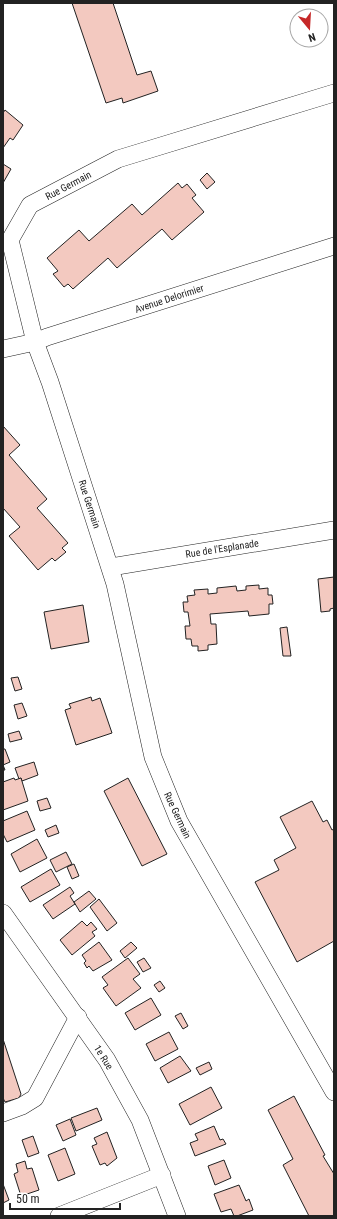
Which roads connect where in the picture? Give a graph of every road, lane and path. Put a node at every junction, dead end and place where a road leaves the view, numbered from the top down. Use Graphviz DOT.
graph roads {
  1 [pos="334,93"];
  2 [pos="334,246"];
  3 [pos="35,342"];
  4 [pos="3,349"];
  5 [pos="334,530"];
  6 [pos="111,567"];
  7 [pos="3,913"];
  8 [pos="78,1017"];
  9 [pos="334,1092"];
  10 [pos="3,1112"];
  11 [pos="162,1175"];
  12 [pos="59,1216"];
  13 [pos="177,1216"];
  1 -- 3 [label="street, Rue Germain"];
  2 -- 3 [label="street, Avenue Delorimier"];
  3 -- 4 [label="street, Avenue Delorimier"];
  3 -- 6 [label="street, Rue Germain"];
  5 -- 6 [label="street, Rue de l'Esplanade"];
  6 -- 9 [label="street, Rue Germain"];
  7 -- 8 [label="street, 1e Rue"];
  8 -- 10 [label="street"];
  8 -- 11 [label="street, 1e Rue"];
  11 -- 12 [label="street"];
  11 -- 13 [label="street, 1e Rue"];
}
